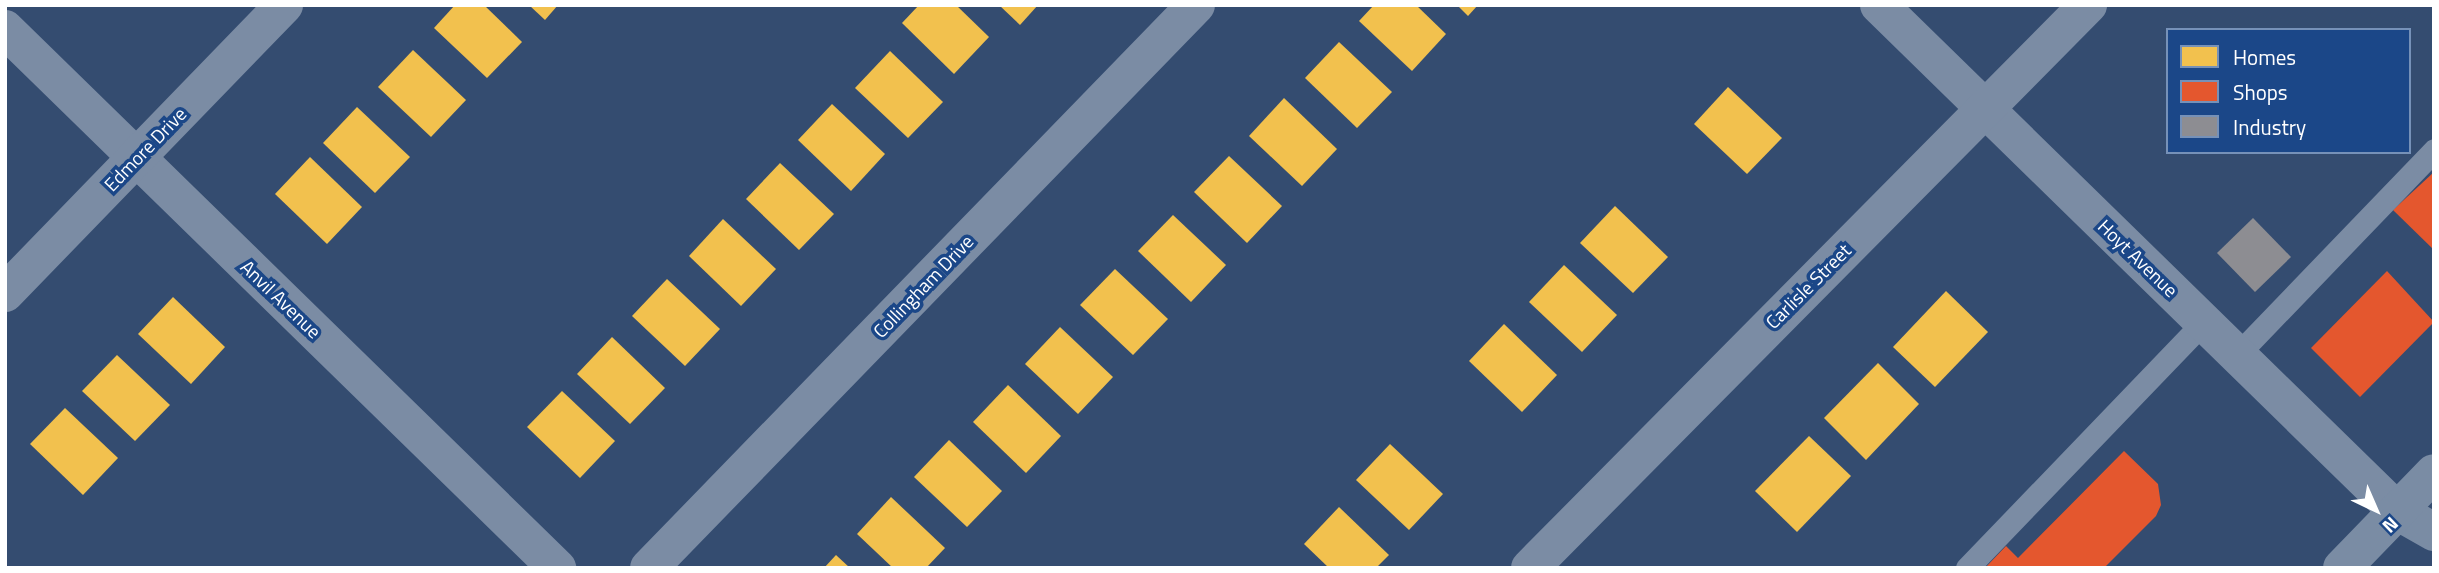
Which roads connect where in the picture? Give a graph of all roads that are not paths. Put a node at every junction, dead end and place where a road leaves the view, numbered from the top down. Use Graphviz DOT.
graph roads {
  1 [pos="284,5"];
  2 [pos="1196,5"];
  3 [pos="1879,5"];
  4 [pos="2088,5"];
  5 [pos="5,29"];
  6 [pos="1984,108"];
  7 [pos="2434,150"];
  8 [pos="136,158"];
  9 [pos="5,293"];
  10 [pos="2204,322"];
  11 [pos="2237,355"];
  12 [pos="2434,473"];
  13 [pos="2397,511"];
  14 [pos="2434,532"];
  15 [pos="557,568"];
  16 [pos="649,568"];
  17 [pos="1530,568"];
  18 [pos="1967,568"];
  19 [pos="2342,568"];
  1 -- 8 [label="street, Edmore Drive"];
  2 -- 16 [label="street, Collingham Drive"];
  3 -- 6 [label="street, Hoyt Avenue"];
  4 -- 6 [label="street, Carlisle Street"];
  5 -- 8 [label="street, Anvil Avenue"];
  6 -- 10 [label="street, Hoyt Avenue"];
  6 -- 17 [label="street, Carlisle Street"];
  7 -- 11 [label="lane"];
  8 -- 9 [label="street, Edmore Drive"];
  8 -- 15 [label="street, Anvil Avenue"];
  10 -- 11 [label="street, Hoyt Avenue"];
  10 -- 18 [label="lane"];
  11 -- 13 [label="street, Hoyt Avenue"];
  12 -- 13 [label="highway"];
  13 -- 14 [label="highway"];
  13 -- 19 [label="highway"];
}
